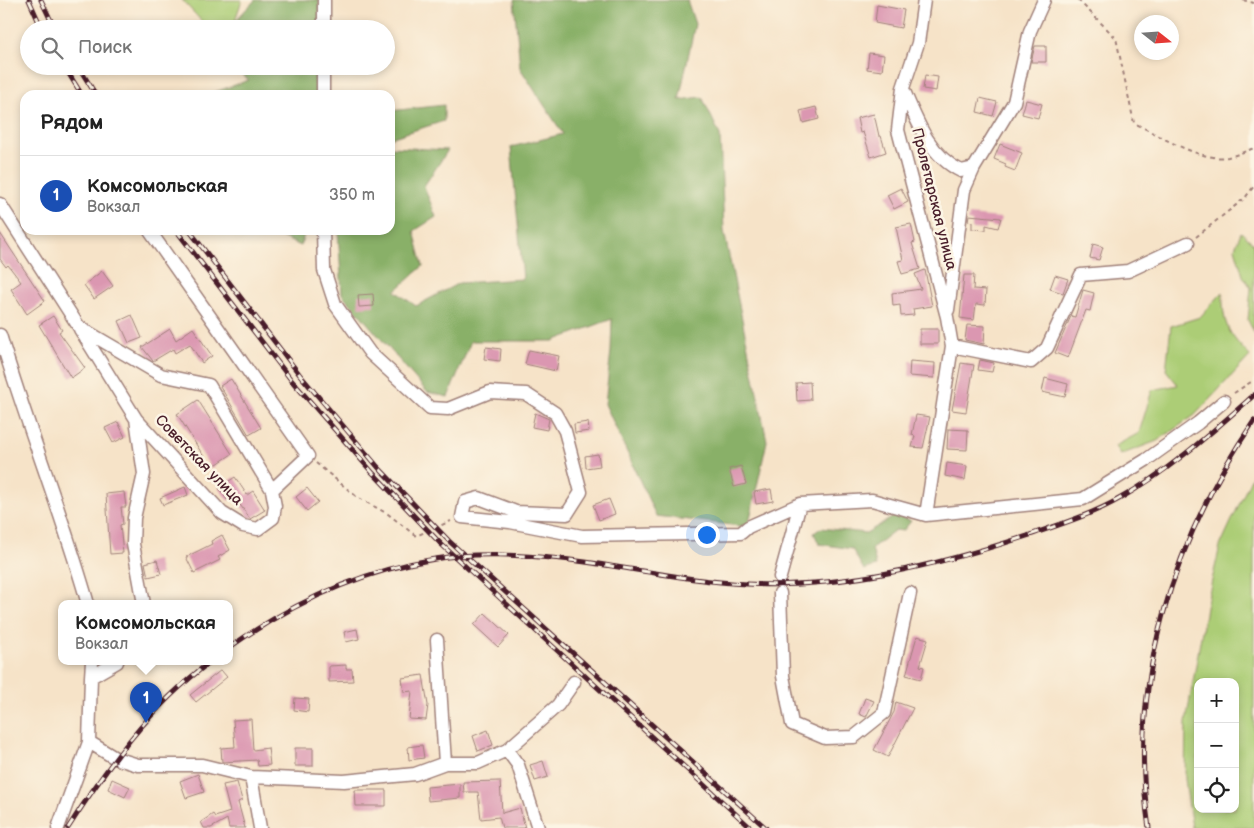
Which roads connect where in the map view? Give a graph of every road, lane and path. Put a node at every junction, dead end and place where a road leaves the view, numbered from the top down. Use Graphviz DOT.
graph roads {
  1 [pos="324,0"];
  2 [pos="924,0"];
  3 [pos="1044,0"];
  4 [pos="1078,0"];
  5 [pos="1243,0"];
  6 [pos="1254,3"];
  7 [pos="324,20"];
  8 [pos="323,75"];
  9 [pos="903,88"];
  10 [pos="323,90"];
  11 [pos="1254,148"];
  12 [pos="974,168"];
  13 [pos="1254,186"];
  14 [pos="0,204"];
  15 [pos="153,235"];
  16 [pos="323,235"];
  17 [pos="1188,243"];
  18 [pos="947,317"];
  19 [pos="79,327"];
  20 [pos="0,335"];
  21 [pos="952,346"];
  22 [pos="1254,380"];
  23 [pos="1224,401"];
  24 [pos="136,419"];
  25 [pos="308,456"];
  26 [pos="272,490"];
  27 [pos="800,504"];
  28 [pos="926,515"];
  29 [pos="462,517"];
  30 [pos="780,577"];
  31 [pos="780,593"];
  32 [pos="910,593"];
  33 [pos="87,600"];
  34 [pos="143,600"];
  35 [pos="437,640"];
  36 [pos="92,665"];
  37 [pos="112,665"];
  38 [pos="91,677"];
  39 [pos="574,682"];
  40 [pos="89,742"];
  41 [pos="507,750"];
  42 [pos="445,763"];
  43 [pos="251,777"];
  44 [pos="58,828"];
  45 [pos="260,828"];
  46 [pos="538,828"];
  1 -- 7 [label="street"];
  2 -- 9 [label="street, Пролетарская улица"];
  3 -- 12 [label="street"];
  4 -- 11 [label="path"];
  5 -- 6 [label="path"];
  8 -- 10 [label="street"];
  9 -- 12 [label="street, Пролетарская улица"];
  9 -- 18 [label="street, Пролетарская улица"];
  12 -- 18 [label="street, Пролетарская улица"];
  13 -- 17 [label="path"];
  14 -- 19 [label="street, Советская улица"];
  15 -- 25 [label="street"];
  16 -- 29 [label="street"];
  17 -- 21 [label="street"];
  18 -- 21 [label="street, Пролетарская улица"];
  19 -- 24 [label="street"];
  19 -- 26 [label="street, Советская улица"];
  20 -- 33 [label="street"];
  21 -- 28 [label="street, Пролетарская улица"];
  22 -- 23 [label="path"];
  23 -- 28 [label="street"];
  24 -- 26 [label="street, Советская улица"];
  24 -- 34 [label="street"];
  25 -- 26 [label="street"];
  25 -- 29 [label="path"];
  27 -- 28 [label="street"];
  27 -- 29 [label="street"];
  27 -- 30 [label="street"];
  31 -- 32 [label="street"];
  35 -- 42 [label="street"];
  36 -- 38 [label="street"];
  37 -- 38 [label="street"];
  38 -- 40 [label="street"];
  39 -- 41 [label="street"];
  40 -- 43 [label="street"];
  40 -- 44 [label="street"];
  41 -- 42 [label="street"];
  41 -- 46 [label="street"];
  42 -- 43 [label="street"];
  43 -- 45 [label="street"];
}
